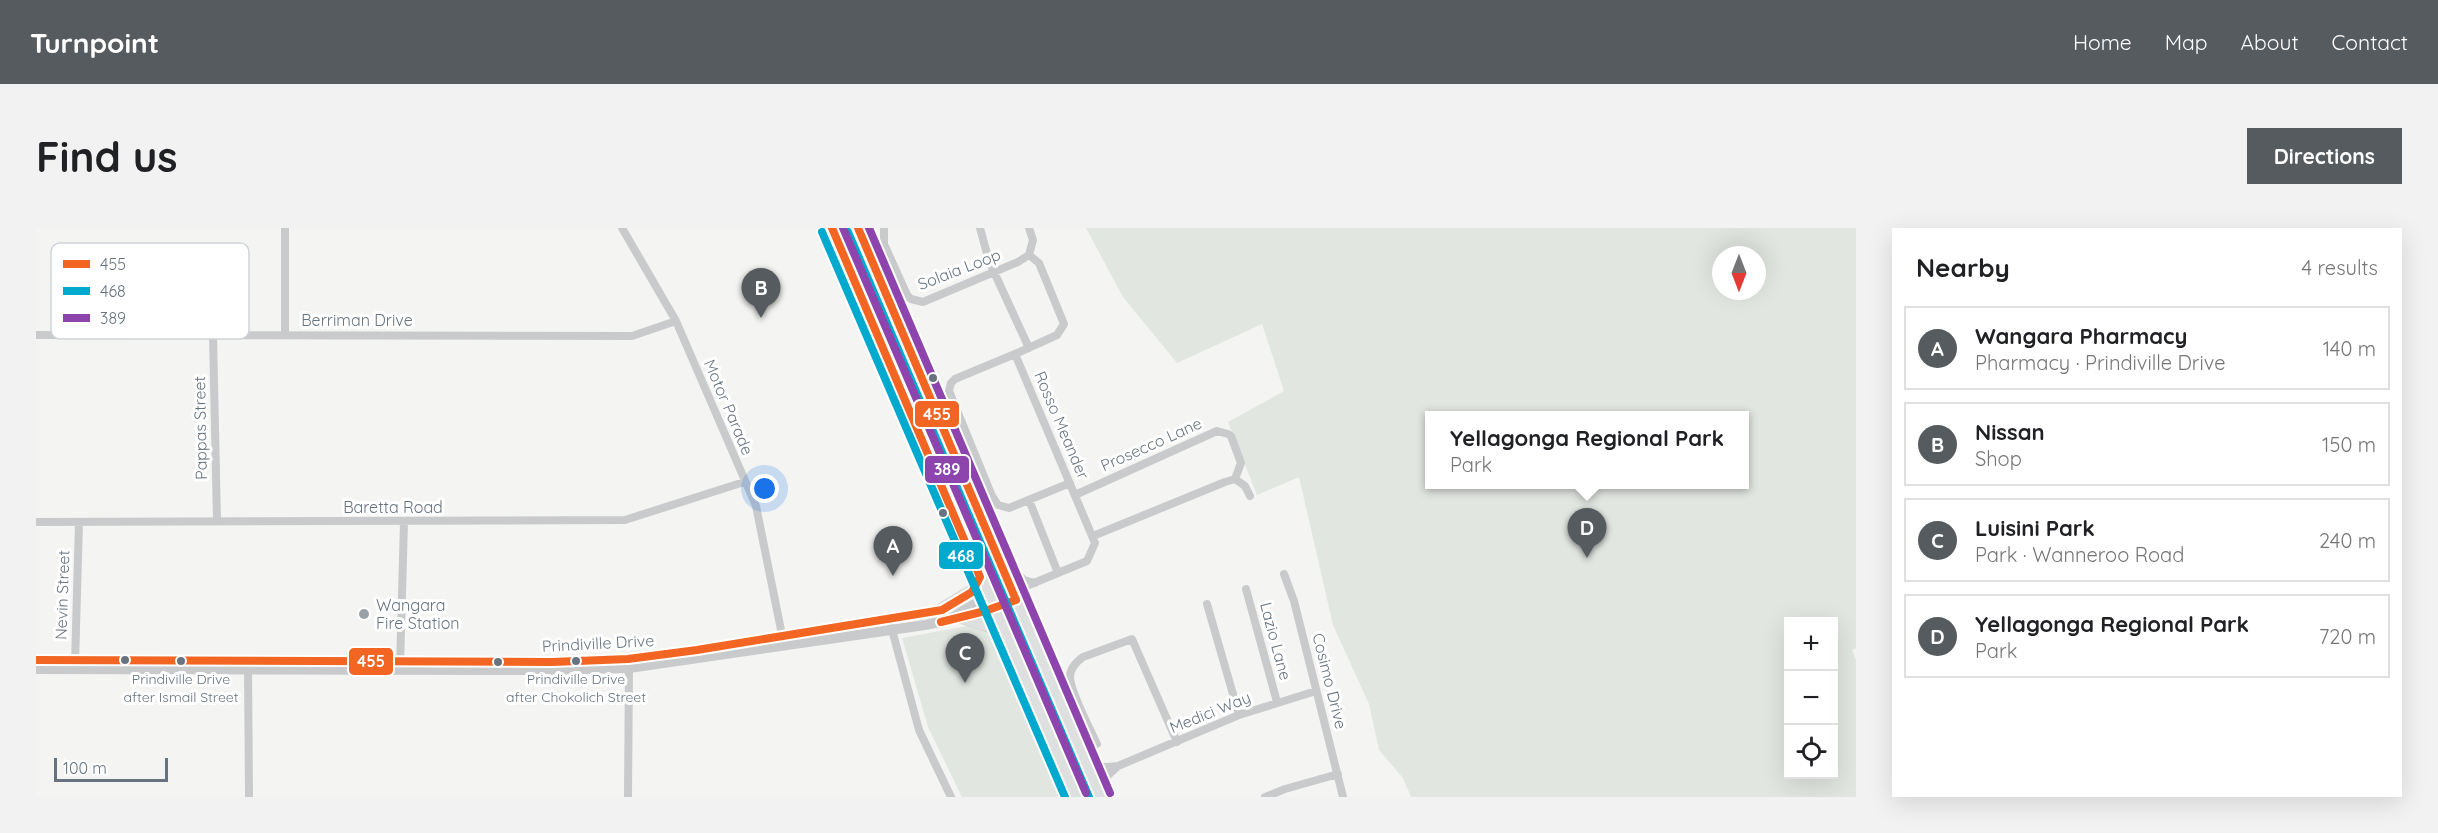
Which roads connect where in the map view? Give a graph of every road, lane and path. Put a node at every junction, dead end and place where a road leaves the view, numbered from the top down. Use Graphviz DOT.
graph roads {
  1 [pos="285,228"];
  2 [pos="622,228"];
  3 [pos="832,228"];
  4 [pos="858,228"];
  5 [pos="884,228"];
  6 [pos="980,228"];
  7 [pos="1029,228"];
  8 [pos="1029,255"];
  9 [pos="996,272"];
  10 [pos="676,321"];
  11 [pos="249,335"];
  12 [pos="285,335"];
  13 [pos="213,339"];
  14 [pos="1029,348"];
  15 [pos="1015,354"];
  16 [pos="1235,479"];
  17 [pos="744,482"];
  18 [pos="1070,483"];
  19 [pos="1075,495"];
  20 [pos="1250,496"];
  21 [pos="1029,500"];
  22 [pos="217,521"];
  23 [pos="36,522"];
  24 [pos="79,522"];
  25 [pos="404,522"];
  26 [pos="1094,536"];
  27 [pos="993,550"];
  28 [pos="1058,573"];
  29 [pos="1284,574"];
  30 [pos="981,577"];
  31 [pos="1035,583"];
  32 [pos="1246,589"];
  33 [pos="1014,596"];
  34 [pos="992,604"];
  35 [pos="1207,604"];
  36 [pos="942,610"];
  37 [pos="964,617"];
  38 [pos="891,624"];
  39 [pos="783,641"];
  40 [pos="1010,646"];
  41 [pos="36,660"];
  42 [pos="629,663"];
  43 [pos="75,664"];
  44 [pos="248,665"];
  45 [pos="400,665"];
  46 [pos="36,669"];
  47 [pos="1316,691"];
  48 [pos="1277,702"];
  49 [pos="1239,715"];
  50 [pos="1177,742"];
  51 [pos="1078,743"];
  52 [pos="1097,744"];
  53 [pos="1118,766"];
  54 [pos="1338,774"];
  55 [pos="1099,795"];
  56 [pos="249,797"];
  57 [pos="628,797"];
  58 [pos="951,797"];
  59 [pos="1076,797"];
  60 [pos="1265,797"];
  61 [pos="1343,797"];
  1 -- 12 [label="street"];
  2 -- 10 [label="street, Motor Parade"];
  3 -- 30 [label="highway"];
  4 -- 27 [label="highway"];
  5 -- 9 [label="street, Solaia Loop"];
  6 -- 9 [label="street"];
  7 -- 8 [label="street"];
  8 -- 9 [label="street, Solaia Loop"];
  8 -- 14 [label="street"];
  9 -- 14 [label="street"];
  10 -- 12 [label="street, Berriman Drive"];
  10 -- 17 [label="street, Motor Parade"];
  11 -- 12 [label="street, Berriman Drive"];
  13 -- 22 [label="street, Pappas Street"];
  14 -- 15 [label="street"];
  15 -- 18 [label="street, Rosso Meander"];
  15 -- 21 [label="street"];
  16 -- 19 [label="street, Prosecco Lane"];
  16 -- 20 [label="street"];
  16 -- 26 [label="street"];
  17 -- 25 [label="street, Baretta Road"];
  17 -- 39 [label="street, Motor Parade"];
  18 -- 19 [label="street, Rosso Meander"];
  18 -- 21 [label="street"];
  19 -- 26 [label="street, Rosso Meander"];
  21 -- 28 [label="street"];
  22 -- 24 [label="street, Baretta Road"];
  22 -- 25 [label="street, Baretta Road"];
  23 -- 24 [label="street, Baretta Road"];
  24 -- 43 [label="street, Nevin Street"];
  25 -- 45 [label="street"];
  26 -- 28 [label="street"];
  27 -- 31 [label="street"];
  27 -- 33 [label="highway"];
  28 -- 31 [label="street"];
  29 -- 47 [label="street, Cosimo Drive"];
  30 -- 34 [label="highway"];
  30 -- 36 [label="highway"];
  31 -- 33 [label="street"];
  32 -- 48 [label="street, Lazio Lane"];
  33 -- 34 [label="street, Prindiville Drive"];
  33 -- 51 [label="highway"];
  34 -- 36 [label="street, Prindiville Drive"];
  34 -- 37 [label="street, Prindiville Drive"];
  34 -- 40 [label="highway"];
  35 -- 49 [label="street"];
  36 -- 38 [label="street, Prindiville Drive"];
  37 -- 38 [label="street, Prindiville Drive"];
  37 -- 40 [label="highway"];
  38 -- 39 [label="street, Prindiville Drive"];
  38 -- 58 [label="street"];
  39 -- 42 [label="street, Prindiville Drive"];
  40 -- 59 [label="highway"];
  41 -- 43 [label="street, Prindiville Drive"];
  42 -- 45 [label="street, Prindiville Drive"];
  42 -- 57 [label="street"];
  43 -- 44 [label="street, Prindiville Drive"];
  43 -- 46 [label="street, Prindiville Drive"];
  44 -- 45 [label="street, Prindiville Drive"];
  44 -- 56 [label="street"];
  47 -- 48 [label="street, Medici Way"];
  47 -- 54 [label="street, Cosimo Drive"];
  48 -- 49 [label="street, Medici Way"];
  49 -- 50 [label="street, Medici Way"];
  50 -- 52 [label="street"];
  50 -- 53 [label="street, Medici Way"];
  51 -- 53 [label="street"];
  51 -- 55 [label="highway"];
  53 -- 55 [label="street"];
  54 -- 60 [label="street"];
  54 -- 61 [label="street, Cosimo Drive"];
}
